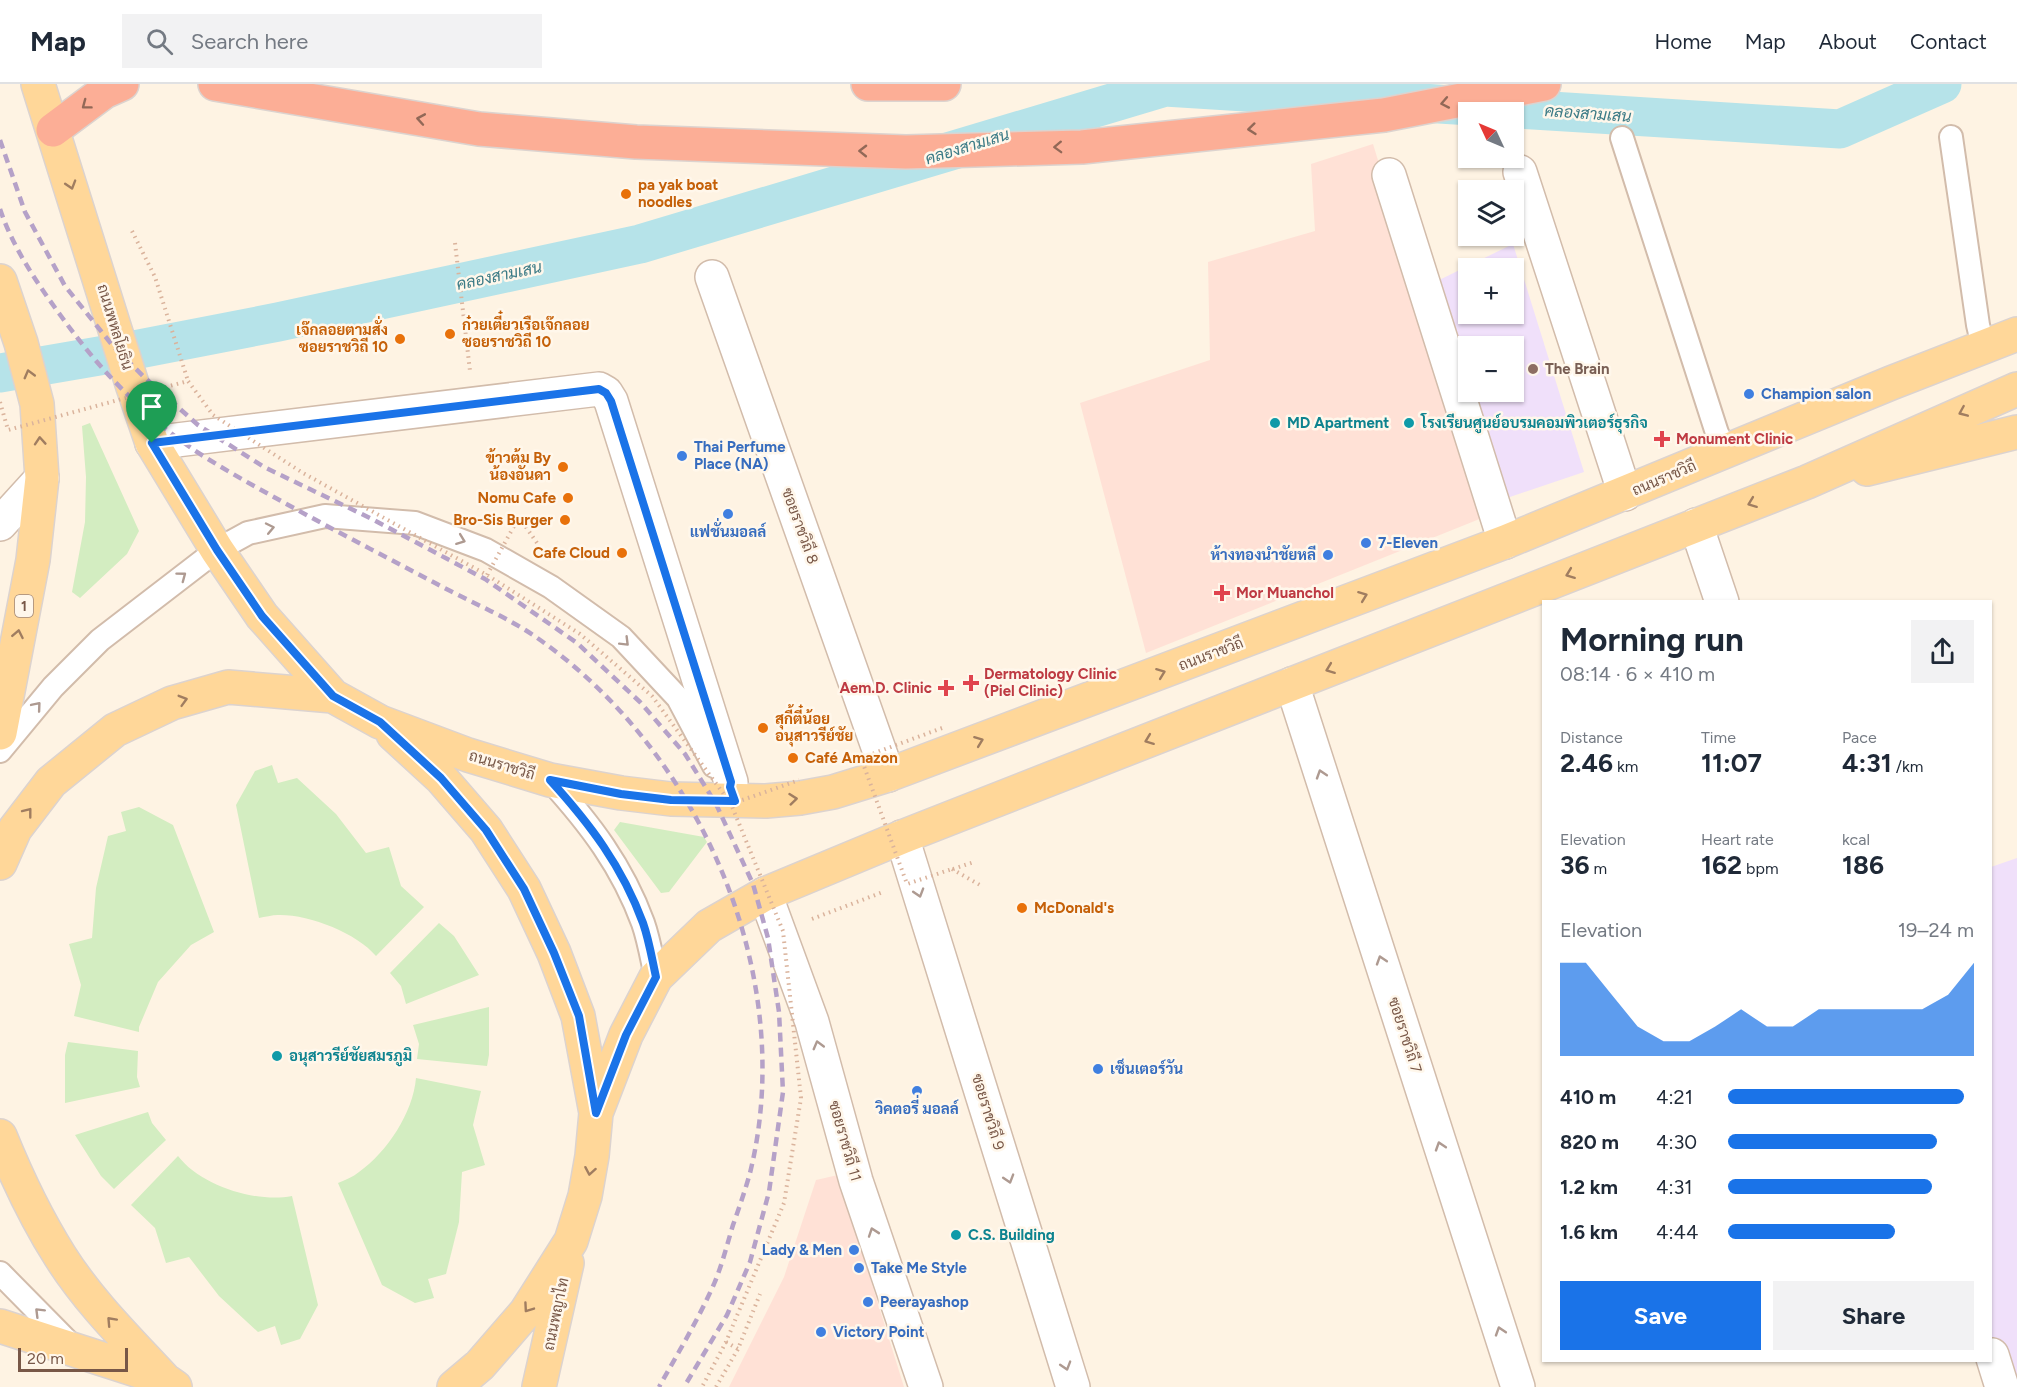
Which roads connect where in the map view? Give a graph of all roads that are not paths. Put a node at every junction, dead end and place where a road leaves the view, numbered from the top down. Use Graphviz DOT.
graph roads {
  1 [pos="39,84"];
  2 [pos="122,84"];
  3 [pos="867,84"];
  4 [pos="944,84"];
  5 [pos="1544,84"];
  6 [pos="228,85"];
  7 [pos="53,130"];
  8 [pos="1950,137"];
  9 [pos="1622,138"];
  10 [pos="1520,172"];
  11 [pos="1389,175"];
  12 [pos="712,277"];
  13 [pos="0,281"];
  14 [pos="2017,334"];
  15 [pos="1983,346"];
  16 [pos="2017,389"];
  17 [pos="2017,432"];
  18 [pos="152,443"];
  19 [pos="1726,452"];
  20 [pos="42,478"];
  21 [pos="1806,482"];
  22 [pos="1624,494"];
  23 [pos="0,524"];
  24 [pos="1696,525"];
  25 [pos="1505,542"];
  26 [pos="217,550"];
  27 [pos="1721,600"];
  28 [pos="1292,684"];
  29 [pos="333,696"];
  30 [pos="380,722"];
  31 [pos="0,733"];
  32 [pos="0,751"];
  33 [pos="888,775"];
  34 [pos="550,780"];
  35 [pos="732,797"];
  36 [pos="902,837"];
  37 [pos="0,863"];
  38 [pos="765,894"];
  39 [pos="656,977"];
  40 [pos="596,1113"];
  41 [pos="0,1136"];
  42 [pos="572,1241"];
  43 [pos="0,1273"];
  44 [pos="0,1326"];
  45 [pos="78,1351"];
  46 [pos="1992,1355"];
  47 [pos="537,1381"];
  48 [pos="170,1383"];
  49 [pos="454,1387"];
  50 [pos="926,1387"];
  51 [pos="1073,1387"];
  52 [pos="1518,1387"];
  53 [pos="2002,1387"];
  1 -- 7 [label="main road, ถนนพหลโยธิน"];
  2 -- 7 [label="highway, one-way"];
  3 -- 4 [label="highway"];
  5 -- 6 [label="highway, one-way"];
  7 -- 18 [label="main road, ถนนพหลโยธิน, one-way"];
  8 -- 15 [label="lane"];
  9 -- 19 [label="lane"];
  10 -- 22 [label="street"];
  11 -- 25 [label="street"];
  12 -- 33 [label="street, ซอยราชวิถี 8"];
  20 -- 13 [label="main road, 1, one-way"];
  14 -- 15 [label="main road, ถนนราชวิถี"];
  15 -- 19 [label="main road, ถนนราชวิถี"];
  16 -- 21 [label="main road, one-way"];
  17 -- 21 [label="main road"];
  18 -- 26 [label="main road, ถนนพหลโยธิน"];
  18 -- 35 [label="street"];
  19 -- 22 [label="main road, ถนนราชวิถี"];
  20 -- 23 [label="street"];
  31 -- 20 [label="main road, 1, one-way"];
  21 -- 24 [label="main road, one-way"];
  22 -- 25 [label="main road, ถนนราชวิถี"];
  24 -- 27 [label="street"];
  24 -- 28 [label="main road, one-way"];
  33 -- 25 [label="main road, ถนนราชวิถี, one-way"];
  26 -- 29 [label="main road, ถนนพหลโยธิน"];
  32 -- 26 [label="lane, one-way"];
  26 -- 35 [label="lane, one-way"];
  28 -- 36 [label="main road, one-way"];
  52 -- 28 [label="street, ซอยราชวิถี 7, one-way"];
  29 -- 30 [label="main road"];
  37 -- 29 [label="main road, one-way"];
  30 -- 34 [label="main road, ถนนราชวิถี"];
  30 -- 40 [label="main road"];
  35 -- 33 [label="main road, ถนนราชวิถี, one-way"];
  34 -- 35 [label="main road, ถนนราชวิถี"];
  34 -- 39 [label="lane"];
  36 -- 38 [label="main road"];
  36 -- 51 [label="street, ซอยราชวิถี 9, one-way"];
  38 -- 39 [label="main road"];
  50 -- 38 [label="street, ซอยราชวิถี 11, one-way"];
  39 -- 40 [label="main road"];
  40 -- 42 [label="main road, one-way"];
  48 -- 41 [label="main road, one-way"];
  42 -- 47 [label="main road, ถนนพญาไท"];
  42 -- 49 [label="main road, one-way"];
  45 -- 43 [label="lane, one-way"];
  44 -- 45 [label="main road"];
  45 -- 48 [label="main road"];
  46 -- 53 [label="street"];
}
